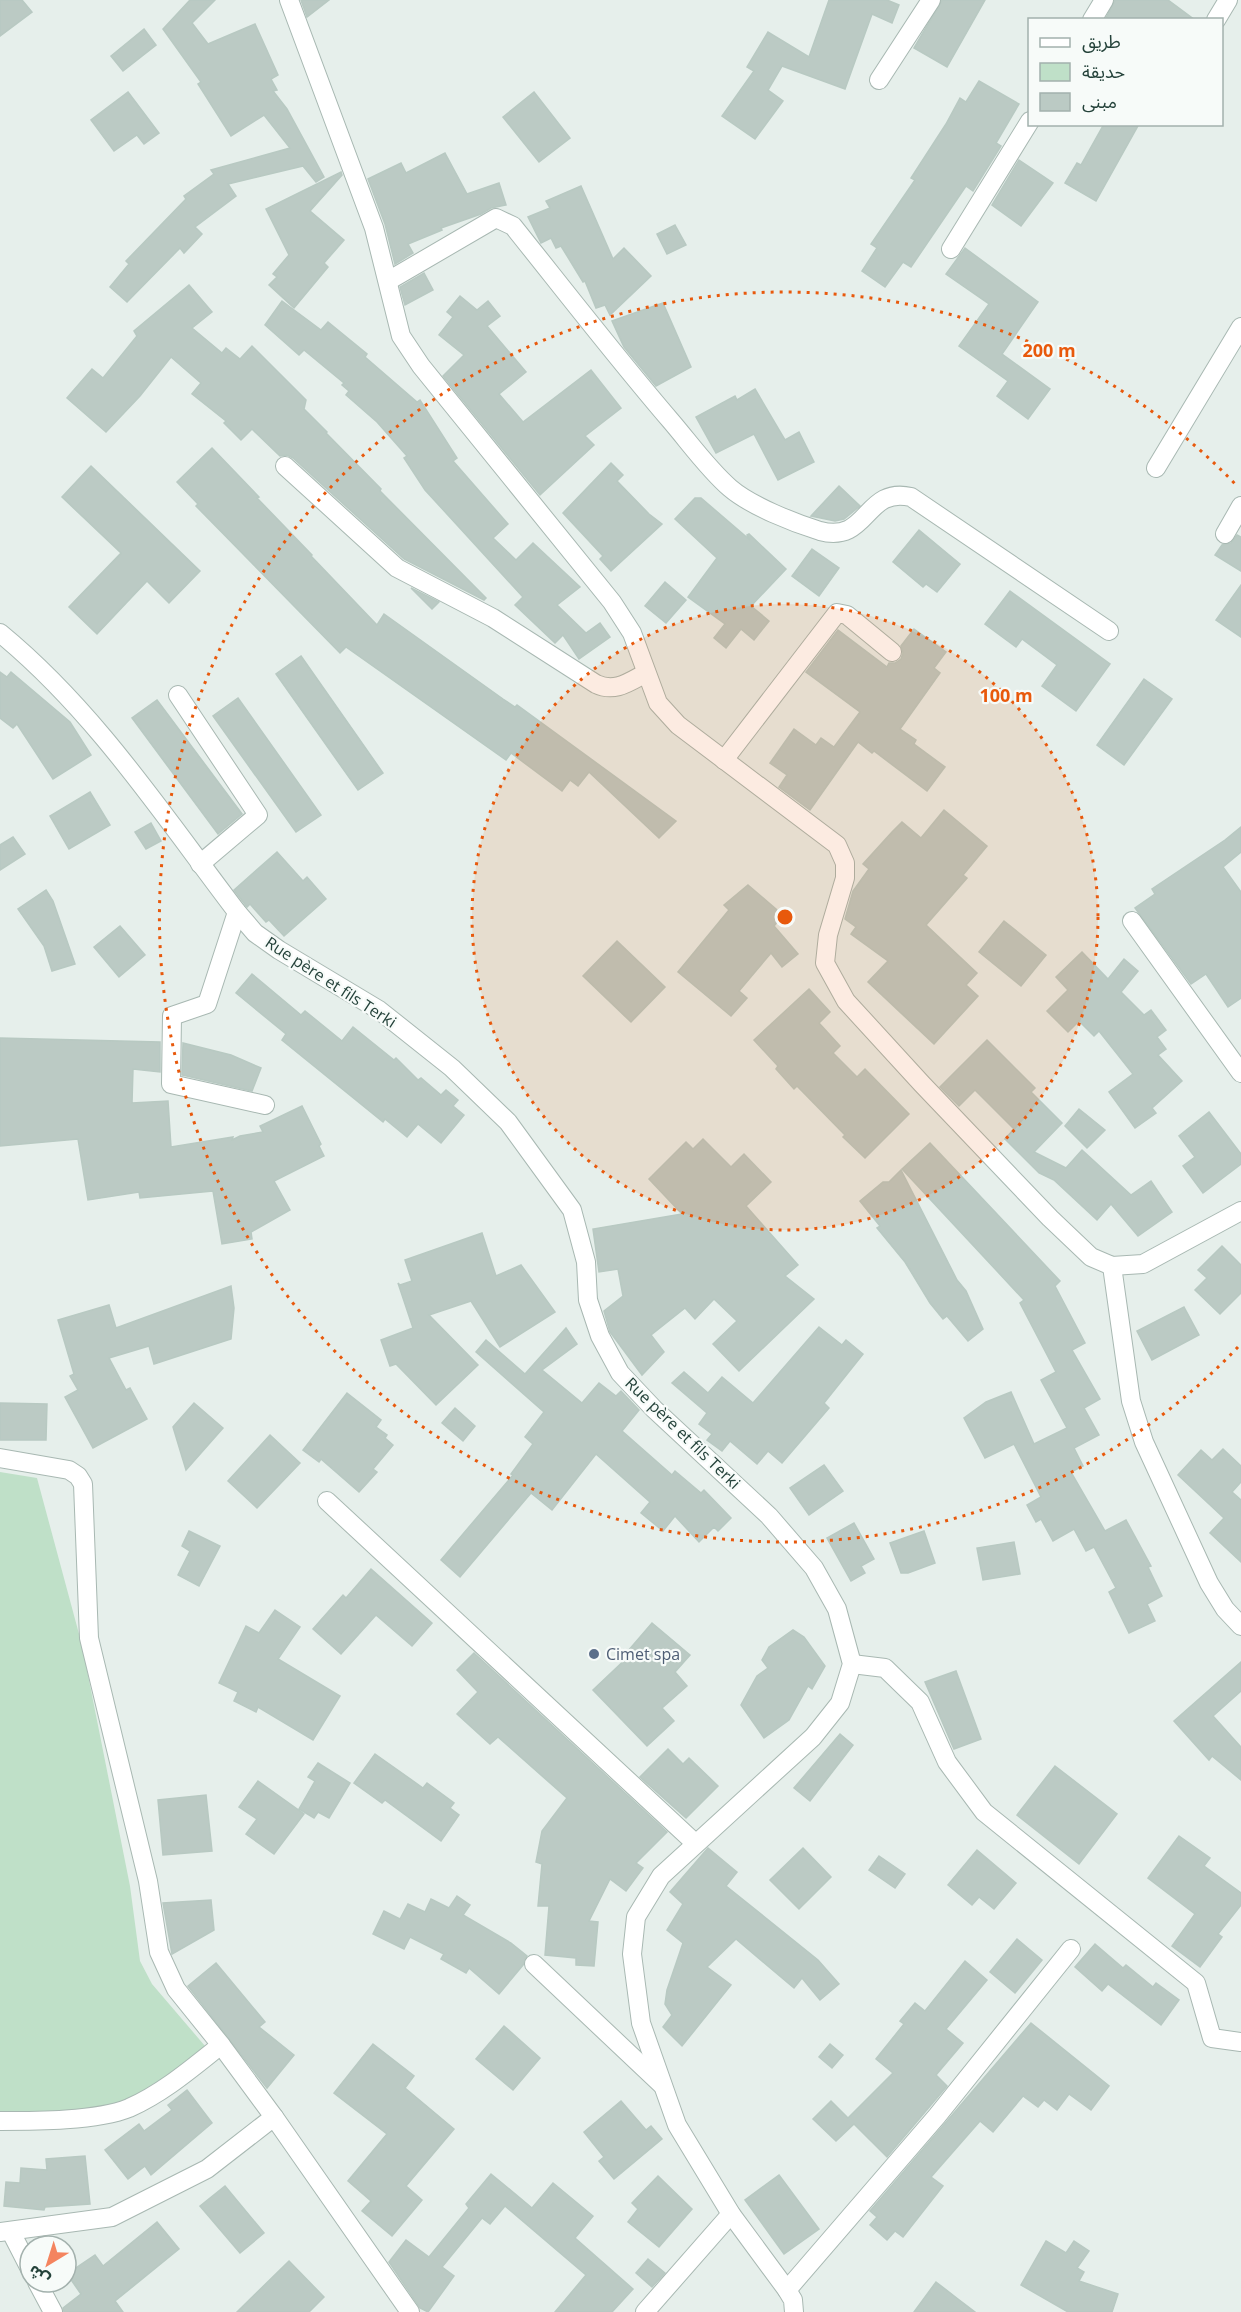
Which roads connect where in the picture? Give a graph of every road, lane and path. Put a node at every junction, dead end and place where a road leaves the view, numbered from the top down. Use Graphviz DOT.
graph roads {
  1 [pos="289,0"];
  2 [pos="931,0"];
  3 [pos="1104,0"];
  4 [pos="1228,0"];
  5 [pos="1093,18"];
  6 [pos="1217,18"];
  7 [pos="879,80"];
  8 [pos="1028,124"];
  9 [pos="951,249"];
  10 [pos="388,281"];
  11 [pos="1241,327"];
  12 [pos="285,466"];
  13 [pos="1156,468"];
  14 [pos="1241,506"];
  15 [pos="1225,534"];
  16 [pos="1109,631"];
  17 [pos="0,633"];
  18 [pos="892,651"];
  19 [pos="646,673"];
  20 [pos="178,695"];
  21 [pos="724,760"];
  22 [pos="200,864"];
  23 [pos="237,912"];
  24 [pos="1132,921"];
  25 [pos="1241,1073"];
  26 [pos="265,1105"];
  27 [pos="1241,1211"];
  28 [pos="1112,1266"];
  29 [pos="0,1458"];
  30 [pos="327,1501"];
  31 [pos="1241,1626"];
  32 [pos="852,1664"];
  33 [pos="695,1843"];
  34 [pos="1071,1948"];
  35 [pos="534,1964"];
  36 [pos="1241,2042"];
  37 [pos="221,2044"];
  38 [pos="663,2086"];
  39 [pos="274,2117"];
  40 [pos="0,2121"];
  41 [pos="731,2214"];
  42 [pos="6,2232"];
  43 [pos="18,2250"];
  44 [pos="787,2290"];
  45 [pos="43,2294"];
  46 [pos="53,2312"];
  47 [pos="410,2312"];
  48 [pos="645,2312"];
  49 [pos="794,2312"];
  1 -- 10 [label="street"];
  2 -- 7 [label="street"];
  3 -- 5 [label="street"];
  4 -- 6 [label="street"];
  8 -- 9 [label="street"];
  10 -- 16 [label="street"];
  10 -- 19 [label="street"];
  11 -- 13 [label="street"];
  12 -- 19 [label="street"];
  14 -- 15 [label="street"];
  17 -- 22 [label="street, Rue père et fils Terki"];
  18 -- 21 [label="street"];
  19 -- 21 [label="street"];
  20 -- 22 [label="street"];
  21 -- 28 [label="street"];
  22 -- 23 [label="street, Rue père et fils Terki"];
  23 -- 26 [label="street"];
  23 -- 32 [label="street, Rue père et fils Terki"];
  24 -- 25 [label="street"];
  27 -- 28 [label="street"];
  28 -- 31 [label="street"];
  29 -- 37 [label="street"];
  30 -- 33 [label="street"];
  32 -- 33 [label="street"];
  32 -- 36 [label="street"];
  33 -- 38 [label="street"];
  34 -- 44 [label="street"];
  35 -- 38 [label="street"];
  37 -- 39 [label="street"];
  37 -- 40 [label="street"];
  38 -- 41 [label="street"];
  39 -- 42 [label="street"];
  39 -- 47 [label="street"];
  41 -- 44 [label="street"];
  41 -- 48 [label="street"];
  42 -- 43 [label="street"];
  44 -- 49 [label="street"];
  45 -- 46 [label="street"];
}
